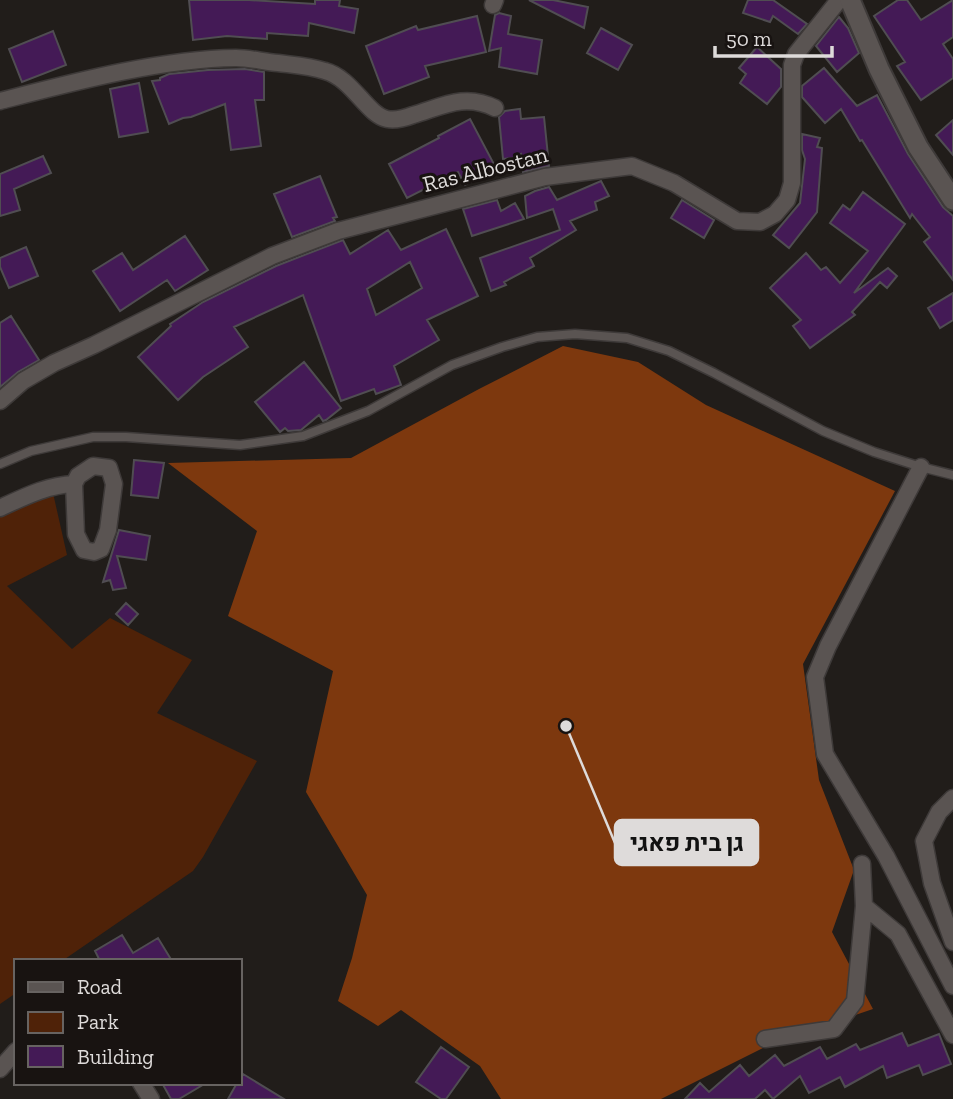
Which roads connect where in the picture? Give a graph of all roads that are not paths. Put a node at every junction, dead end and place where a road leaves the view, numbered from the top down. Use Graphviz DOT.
graph roads {
  1 [pos="839,0"];
  2 [pos="849,0"];
  3 [pos="0,101"];
  4 [pos="495,108"];
  5 [pos="953,200"];
  6 [pos="0,401"];
  7 [pos="0,464"];
  8 [pos="921,467"];
  9 [pos="953,475"];
  10 [pos="74,484"];
  11 [pos="0,508"];
  12 [pos="953,798"];
  13 [pos="862,864"];
  14 [pos="864,906"];
  15 [pos="953,942"];
  16 [pos="953,986"];
  17 [pos="953,1035"];
  18 [pos="765,1039"];
  19 [pos="14,1053"];
  20 [pos="0,1069"];
  1 -- 6 [label="street, Ras Albostan"];
  2 -- 5 [label="street"];
  3 -- 4 [label="street"];
  7 -- 8 [label="lane"];
  8 -- 9 [label="lane"];
  8 -- 16 [label="street"];
  10 -- 10 [label="street"];
  10 -- 11 [label="street"];
  12 -- 15 [label="street"];
  13 -- 14 [label="street"];
  14 -- 17 [label="street"];
  14 -- 18 [label="street"];
  19 -- 20 [label="street"];
}
